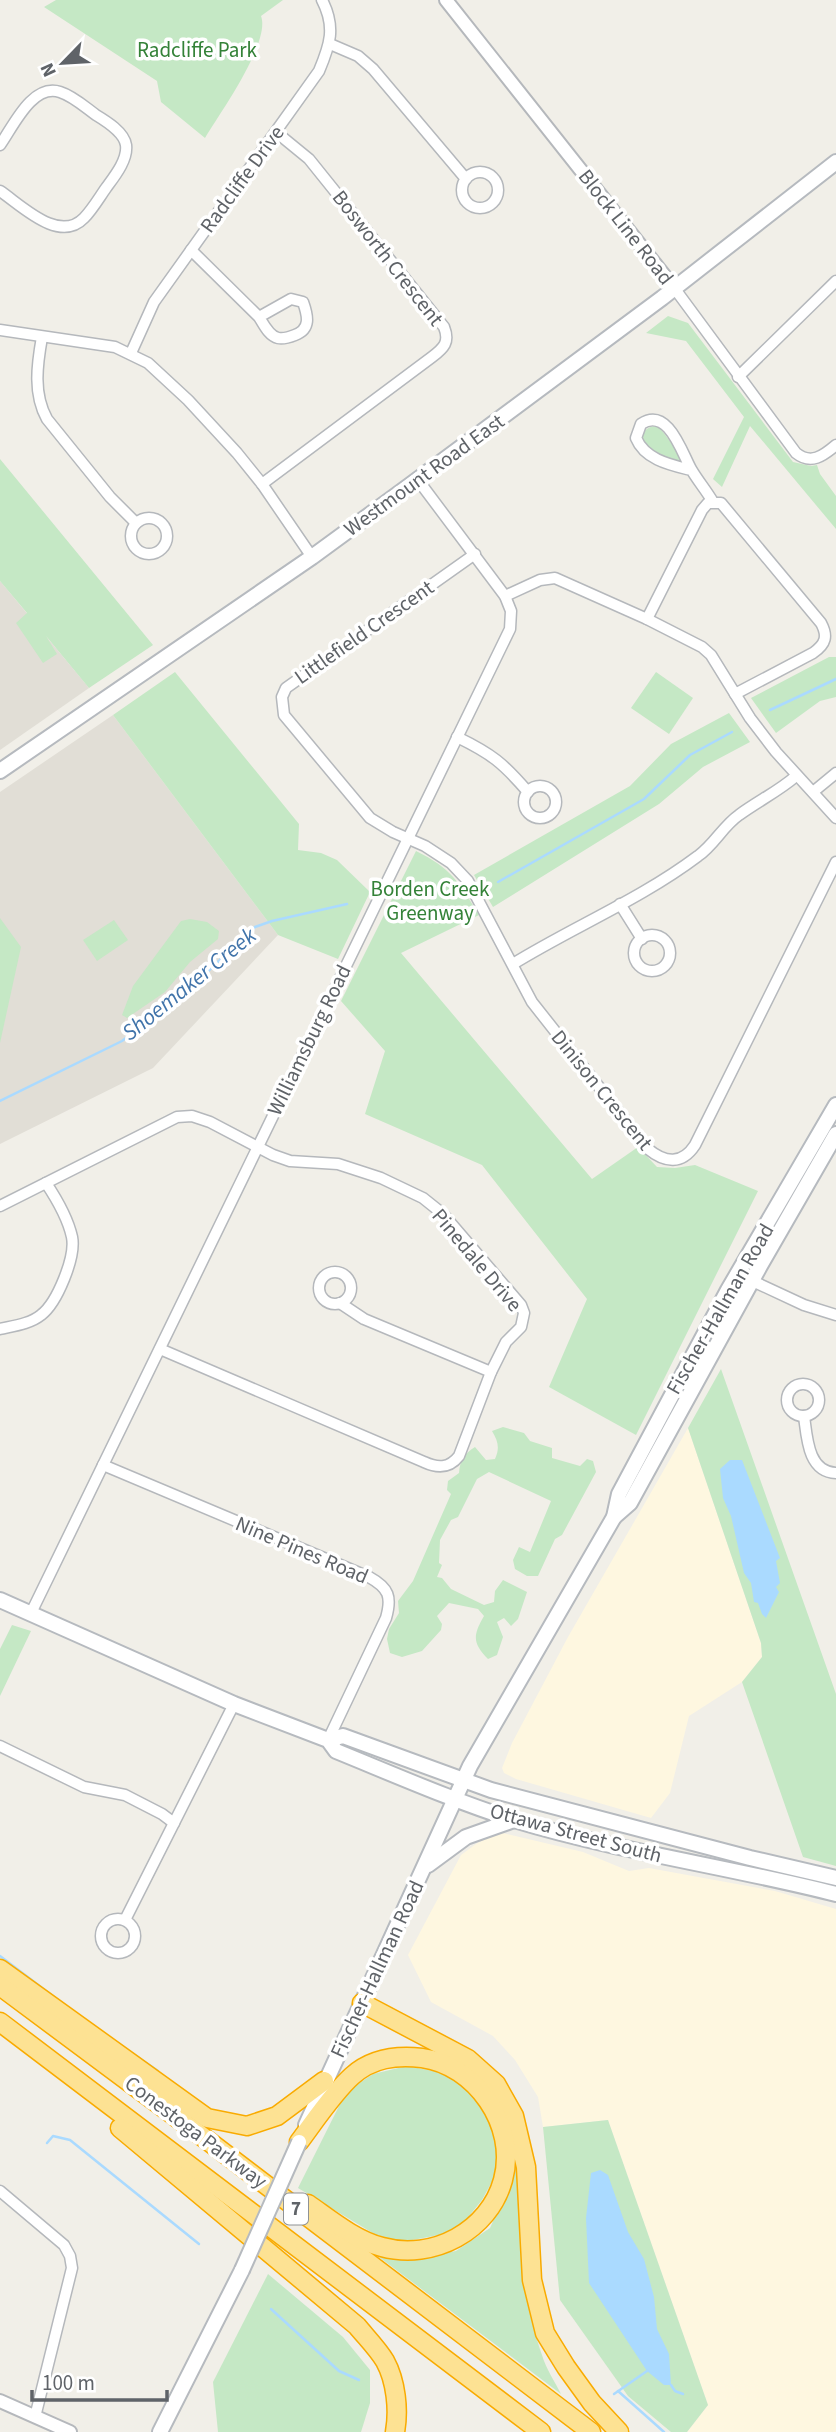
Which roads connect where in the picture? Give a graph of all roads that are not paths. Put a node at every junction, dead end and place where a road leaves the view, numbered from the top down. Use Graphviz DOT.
graph roads {
  1 [pos="322,0"];
  2 [pos="446,0"];
  3 [pos="330,44"];
  4 [pos="276,132"];
  5 [pos="0,145"];
  6 [pos="836,162"];
  7 [pos="466,179"];
  8 [pos="0,191"];
  9 [pos="191,250"];
  10 [pos="836,281"];
  11 [pos="675,289"];
  12 [pos="260,317"];
  13 [pos="0,330"];
  14 [pos="42,337"];
  15 [pos="131,354"];
  16 [pos="738,377"];
  17 [pos="836,445"];
  18 [pos="691,470"];
  19 [pos="418,480"];
  20 [pos="262,484"];
  21 [pos="713,502"];
  22 [pos="136,523"];
  23 [pos="475,554"];
  24 [pos="312,557"];
  25 [pos="506,596"];
  26 [pos="646,619"];
  27 [pos="735,694"];
  28 [pos="457,737"];
  29 [pos="0,771"];
  30 [pos="836,773"];
  31 [pos="796,776"];
  32 [pos="528,792"];
  33 [pos="813,792"];
  34 [pos="836,818"];
  35 [pos="409,839"];
  36 [pos="836,862"];
  37 [pos="620,904"];
  38 [pos="642,939"];
  39 [pos="513,964"];
  40 [pos="836,1105"];
  41 [pos="836,1134"];
  42 [pos="258,1146"];
  43 [pos="46,1183"];
  44 [pos="0,1206"];
  45 [pos="738,1275"];
  46 [pos="752,1281"];
  47 [pos="340,1303"];
  48 [pos="836,1315"];
  49 [pos="0,1329"];
  50 [pos="160,1349"];
  51 [pos="491,1372"];
  52 [pos="804,1416"];
  53 [pos="103,1465"];
  54 [pos="836,1473"];
  55 [pos="614,1517"];
  56 [pos="0,1600"];
  57 [pos="31,1614"];
  58 [pos="234,1704"];
  59 [pos="328,1740"];
  60 [pos="0,1746"];
  61 [pos="464,1780"];
  62 [pos="455,1798"];
  63 [pos="514,1820"];
  64 [pos="174,1823"];
  65 [pos="425,1869"];
  66 [pos="836,1878"];
  67 [pos="836,1894"];
  68 [pos="125,1920"];
  69 [pos="0,1969"];
  70 [pos="0,1986"];
  71 [pos="364,1998"];
  72 [pos="0,2022"];
  73 [pos="52,2063"];
  74 [pos="324,2081"];
  75 [pos="207,2140"];
  76 [pos="299,2142"];
  77 [pos="0,2191"];
  78 [pos="0,2401"];
  79 [pos="35,2417"];
  80 [pos="70,2432"];
  81 [pos="160,2432"];
  82 [pos="395,2432"];
  83 [pos="541,2432"];
  84 [pos="591,2432"];
  85 [pos="619,2432"];
  1 -- 3 [label="street"];
  2 -- 11 [label="street, Block Line Road"];
  3 -- 4 [label="street, Radcliffe Drive"];
  3 -- 7 [label="street"];
  4 -- 9 [label="street, Radcliffe Drive"];
  4 -- 20 [label="street, Bosworth Crescent"];
  5 -- 8 [label="street"];
  6 -- 11 [label="main road, Westmount Road East"];
  9 -- 12 [label="street"];
  9 -- 15 [label="street, Radcliffe Drive"];
  10 -- 16 [label="street"];
  11 -- 16 [label="street, Block Line Road"];
  11 -- 19 [label="main road, Westmount Road East"];
  12 -- 12 [label="street"];
  13 -- 14 [label="street"];
  14 -- 15 [label="street"];
  14 -- 22 [label="street"];
  15 -- 20 [label="street"];
  16 -- 17 [label="street, Block Line Road"];
  18 -- 18 [label="street"];
  18 -- 21 [label="street"];
  19 -- 23 [label="street"];
  19 -- 24 [label="main road, Westmount Road East"];
  20 -- 24 [label="street"];
  21 -- 26 [label="street"];
  21 -- 27 [label="street"];
  23 -- 25 [label="street"];
  23 -- 35 [label="street, Littlefield Crescent"];
  24 -- 29 [label="main road, Westmount Road East"];
  25 -- 26 [label="street"];
  25 -- 28 [label="street, Williamsburg Road"];
  26 -- 27 [label="street"];
  27 -- 31 [label="street"];
  28 -- 32 [label="street"];
  28 -- 35 [label="street, Williamsburg Road"];
  30 -- 33 [label="street"];
  31 -- 33 [label="street"];
  31 -- 37 [label="street"];
  33 -- 34 [label="street"];
  35 -- 39 [label="street, Dinison Crescent"];
  35 -- 42 [label="street, Williamsburg Road"];
  36 -- 39 [label="street, Dinison Crescent"];
  37 -- 38 [label="street"];
  37 -- 39 [label="street"];
  40 -- 45 [label="main road, Fischer-Hallman Road"];
  41 -- 46 [label="main road, Fischer-Hallman Road"];
  42 -- 43 [label="street, Pinedale Drive"];
  42 -- 50 [label="street, Williamsburg Road"];
  42 -- 51 [label="street, Pinedale Drive"];
  43 -- 44 [label="street, Pinedale Drive"];
  43 -- 49 [label="street"];
  45 -- 46 [label="street"];
  45 -- 55 [label="main road, Fischer-Hallman Road"];
  46 -- 48 [label="street"];
  46 -- 55 [label="main road, Fischer-Hallman Road"];
  47 -- 51 [label="street"];
  50 -- 51 [label="street, Pinedale Drive"];
  50 -- 53 [label="street, Williamsburg Road"];
  52 -- 54 [label="street"];
  53 -- 57 [label="street, Williamsburg Road"];
  53 -- 59 [label="street, Nine Pines Road"];
  55 -- 61 [label="main road, Fischer-Hallman Road"];
  56 -- 57 [label="main road, Ottawa Street South"];
  57 -- 58 [label="main road, Ottawa Street South"];
  58 -- 59 [label="main road, Ottawa Street South"];
  58 -- 64 [label="street"];
  59 -- 61 [label="main road, Ottawa Street South"];
  59 -- 62 [label="main road, Ottawa Street South"];
  60 -- 64 [label="street"];
  61 -- 62 [label="main road, Fischer-Hallman Road"];
  61 -- 66 [label="main road, Ottawa Street South"];
  62 -- 63 [label="main road, Ottawa Street South"];
  62 -- 65 [label="main road, Fischer-Hallman Road"];
  63 -- 65 [label="main road"];
  63 -- 67 [label="main road, Ottawa Street South"];
  64 -- 68 [label="street"];
  65 -- 71 [label="main road, Fischer-Hallman Road"];
  69 -- 74 [label="highway"];
  70 -- 75 [label="highway, Conestoga Parkway / 7"];
  71 -- 74 [label="main road, Fischer-Hallman Road"];
  71 -- 85 [label="highway"];
  72 -- 73 [label="highway, Conestoga Parkway / 7"];
  73 -- 82 [label="highway"];
  73 -- 83 [label="highway, Conestoga Parkway / 7"];
  74 -- 76 [label="main road, Fischer-Hallman Road"];
  75 -- 76 [label="highway"];
  75 -- 84 [label="highway, Conestoga Parkway / 7"];
  76 -- 81 [label="main road, Fischer-Hallman Road, bridge"];
  77 -- 79 [label="street"];
  78 -- 79 [label="street"];
  79 -- 80 [label="street"];
}
